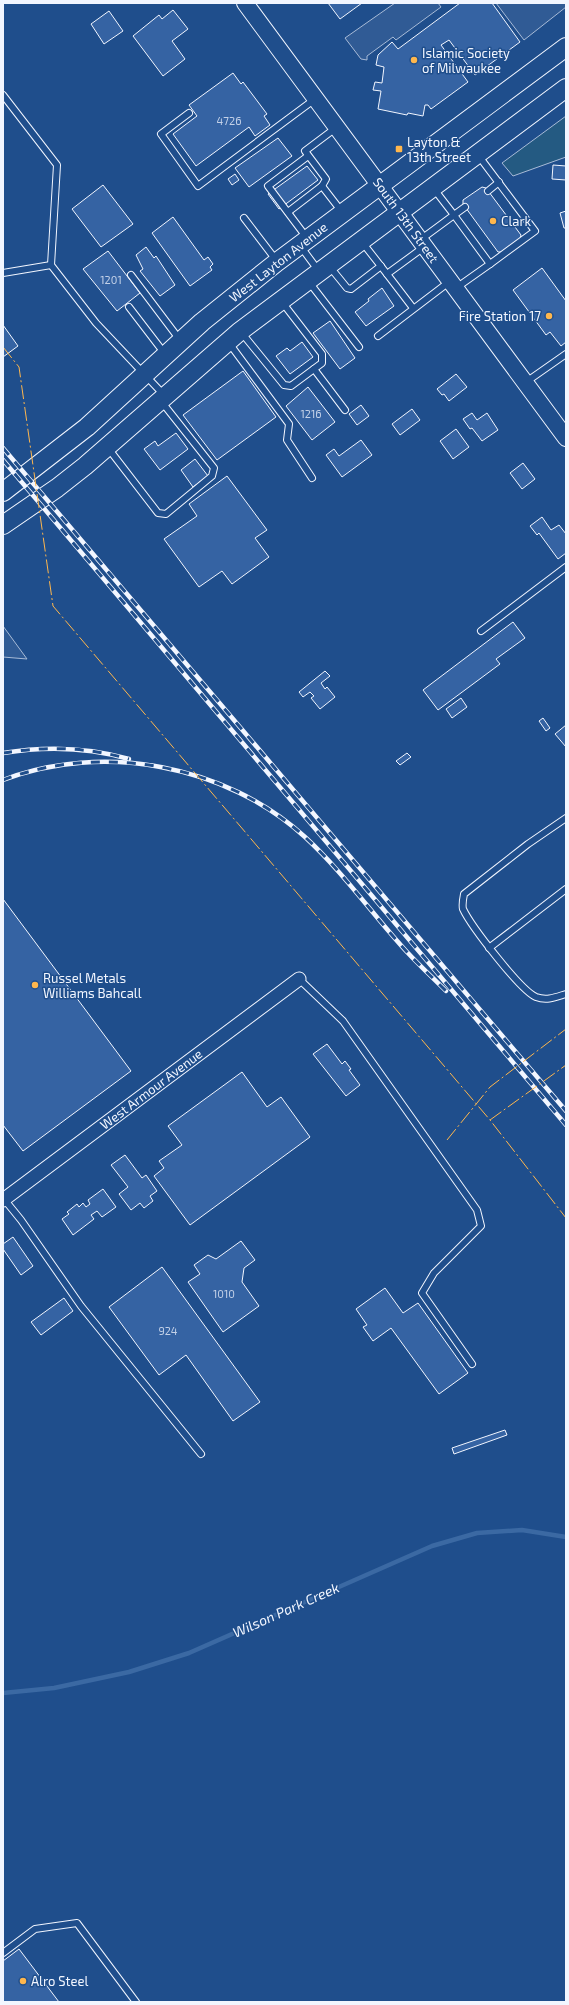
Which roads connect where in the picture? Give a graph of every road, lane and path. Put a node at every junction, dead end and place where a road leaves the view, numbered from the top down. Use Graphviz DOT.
graph roads {
  1 [pos="245,3"];
  2 [pos="566,47"];
  3 [pos="566,88"];
  4 [pos="3,95"];
  5 [pos="315,98"];
  6 [pos="189,113"];
  7 [pos="337,127"];
  8 [pos="478,154"];
  9 [pos="308,156"];
  10 [pos="499,182"];
  11 [pos="380,184"];
  12 [pos="322,186"];
  13 [pos="433,187"];
  14 [pos="488,191"];
  15 [pos="464,207"];
  16 [pos="288,212"];
  17 [pos="342,212"];
  18 [pos="399,212"];
  19 [pos="454,215"];
  20 [pos="244,218"];
  21 [pos="303,241"];
  22 [pos="361,241"];
  23 [pos="423,243"];
  24 [pos="276,262"];
  25 [pos="490,264"];
  26 [pos="51,265"];
  27 [pos="381,266"];
  28 [pos="3,273"];
  29 [pos="319,273"];
  30 [pos="387,274"];
  31 [pos="131,275"];
  32 [pos="453,285"];
  33 [pos="282,300"];
  34 [pos="129,307"];
  35 [pos="414,308"];
  36 [pos="234,336"];
  37 [pos="378,336"];
  38 [pos="181,342"];
  39 [pos="359,346"];
  40 [pos="566,354"];
  41 [pos="166,355"];
  42 [pos="314,369"];
  43 [pos="145,375"];
  44 [pos="525,383"];
  45 [pos="163,398"];
  46 [pos="345,410"];
  47 [pos="566,438"];
  48 [pos="107,447"];
  49 [pos="312,478"];
  50 [pos="3,492"];
  51 [pos="3,525"];
  52 [pos="566,567"];
  53 [pos="480,631"];
  54 [pos="566,818"];
  55 [pos="566,889"];
  56 [pos="489,948"];
  57 [pos="298,979"];
  58 [pos="566,994"];
  59 [pos="4,1199"];
  60 [pos="472,1364"];
  61 [pos="201,1454"];
  62 [pos="3,1953"];
  63 [pos="136,2002"];
  1 -- 5 [label="street, South 13th Street"];
  2 -- 11 [label="main road, West Layton Avenue"];
  3 -- 8 [label="main road"];
  4 -- 26 [label="lane"];
  5 -- 6 [label="lane"];
  5 -- 7 [label="street, South 13th Street"];
  7 -- 9 [label="lane"];
  7 -- 11 [label="street, South 13th Street"];
  8 -- 10 [label="lane"];
  8 -- 13 [label="main road"];
  9 -- 12 [label="lane"];
  9 -- 16 [label="lane"];
  10 -- 14 [label="lane"];
  10 -- 25 [label="lane"];
  11 -- 17 [label="main road, West Layton Avenue"];
  11 -- 18 [label="street, South 13th Street"];
  12 -- 16 [label="lane"];
  12 -- 17 [label="lane"];
  13 -- 18 [label="main road"];
  13 -- 19 [label="lane"];
  15 -- 19 [label="lane"];
  16 -- 21 [label="lane"];
  17 -- 21 [label="main road, West Layton Avenue"];
  18 -- 22 [label="main road"];
  18 -- 23 [label="street, South 13th Street"];
  19 -- 23 [label="lane"];
  19 -- 25 [label="lane"];
  20 -- 24 [label="lane"];
  21 -- 24 [label="main road, West Layton Avenue"];
  21 -- 29 [label="lane"];
  22 -- 27 [label="lane"];
  22 -- 29 [label="main road"];
  23 -- 30 [label="lane"];
  23 -- 32 [label="street, South 13th Street"];
  24 -- 38 [label="main road, West Layton Avenue"];
  25 -- 32 [label="lane"];
  26 -- 28 [label="lane"];
  26 -- 43 [label="lane"];
  27 -- 29 [label="lane"];
  27 -- 30 [label="lane"];
  29 -- 33 [label="main road"];
  29 -- 39 [label="lane"];
  30 -- 35 [label="lane"];
  31 -- 38 [label="lane"];
  32 -- 35 [label="lane"];
  32 -- 44 [label="street, South 13th Street"];
  33 -- 36 [label="main road"];
  33 -- 42 [label="lane"];
  34 -- 41 [label="lane"];
  35 -- 37 [label="lane"];
  36 -- 42 [label="lane"];
  36 -- 45 [label="main road"];
  36 -- 49 [label="lane"];
  38 -- 41 [label="main road, West Layton Avenue"];
  40 -- 44 [label="lane"];
  41 -- 43 [label="main road, West Layton Avenue"];
  42 -- 46 [label="lane"];
  43 -- 45 [label="lane"];
  43 -- 50 [label="main road, West Layton Avenue"];
  44 -- 47 [label="street, South 13th Street"];
  45 -- 48 [label="main road"];
  45 -- 48 [label="lane"];
  48 -- 51 [label="main road"];
  52 -- 53 [label="lane"];
  54 -- 56 [label="lane"];
  55 -- 56 [label="lane"];
  56 -- 58 [label="lane"];
  57 -- 59 [label="street, West Armour Avenue"];
  57 -- 60 [label="lane"];
  59 -- 61 [label="lane"];
  62 -- 63 [label="lane"];
}
